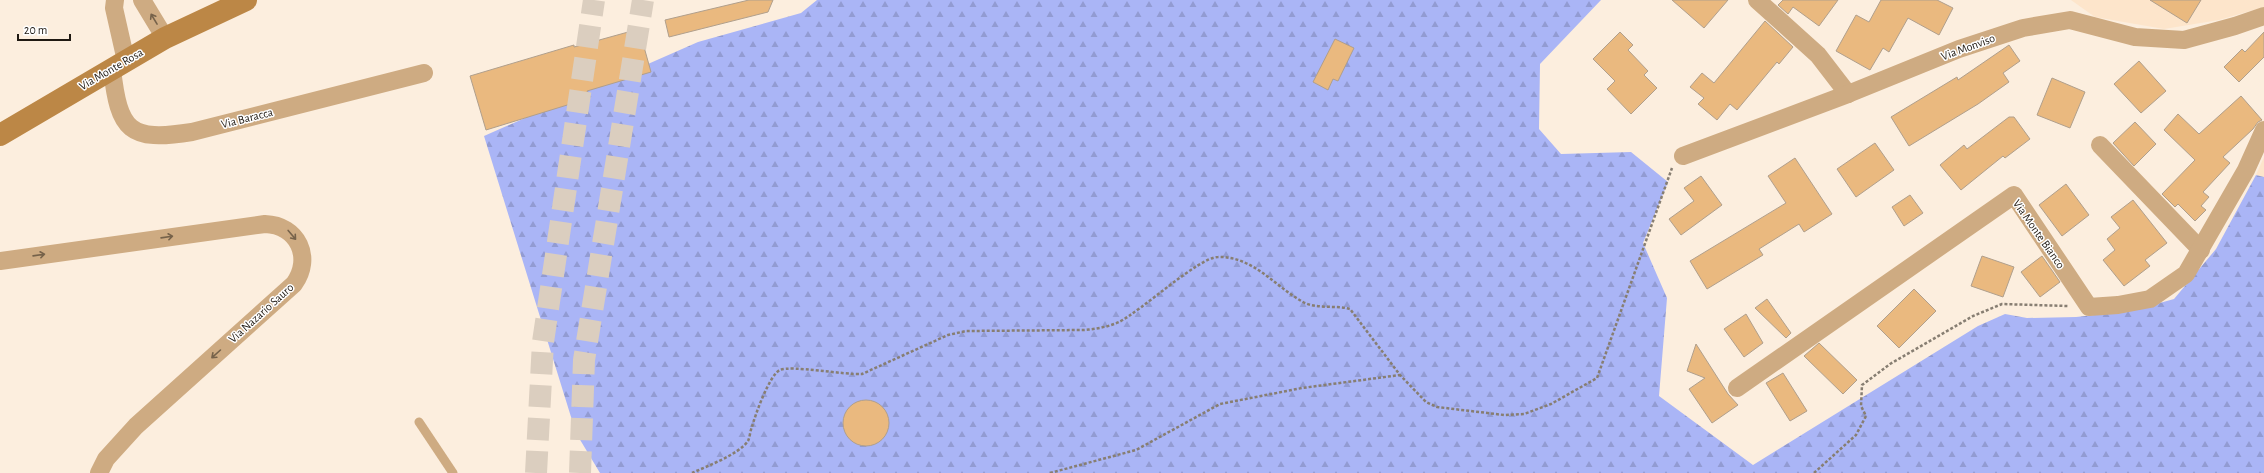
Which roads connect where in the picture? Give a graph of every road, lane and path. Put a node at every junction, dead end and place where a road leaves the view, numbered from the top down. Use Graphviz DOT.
graph roads {
  1 [pos="115,0"];
  2 [pos="142,0"];
  3 [pos="246,0"];
  4 [pos="1757,0"];
  5 [pos="2264,16"];
  6 [pos="165,38"];
  7 [pos="119,65"];
  8 [pos="424,73"];
  9 [pos="1848,94"];
  10 [pos="2264,130"];
  11 [pos="0,135"];
  12 [pos="2100,146"];
  13 [pos="1683,156"];
  14 [pos="2201,250"];
  15 [pos="0,261"];
  16 [pos="2089,307"];
  17 [pos="1400,375"];
  18 [pos="1737,388"];
  19 [pos="419,422"];
  20 [pos="99,473"];
  21 [pos="453,473"];
  22 [pos="692,473"];
  23 [pos="1050,473"];
  24 [pos="1814,473"];
  1 -- 7 [label="street, Via Baracca"];
  6 -- 2 [label="street, one-way"];
  3 -- 6 [label="street, Via Monte Rosa"];
  4 -- 9 [label="street"];
  5 -- 9 [label="street, Via Monviso"];
  6 -- 7 [label="street, Via Monte Rosa"];
  7 -- 8 [label="street, Via Baracca"];
  7 -- 11 [label="street, Via Monte Rosa"];
  9 -- 13 [label="street, Via Monviso"];
  10 -- 14 [label="street"];
  12 -- 14 [label="street"];
  13 -- 17 [label="path"];
  14 -- 16 [label="street"];
  15 -- 20 [label="street, Via Nazario Sauro, one-way"];
  16 -- 18 [label="street, Via Monte Bianco"];
  16 -- 24 [label="path"];
  17 -- 22 [label="path"];
  17 -- 23 [label="path"];
  19 -- 21 [label="lane"];
}
